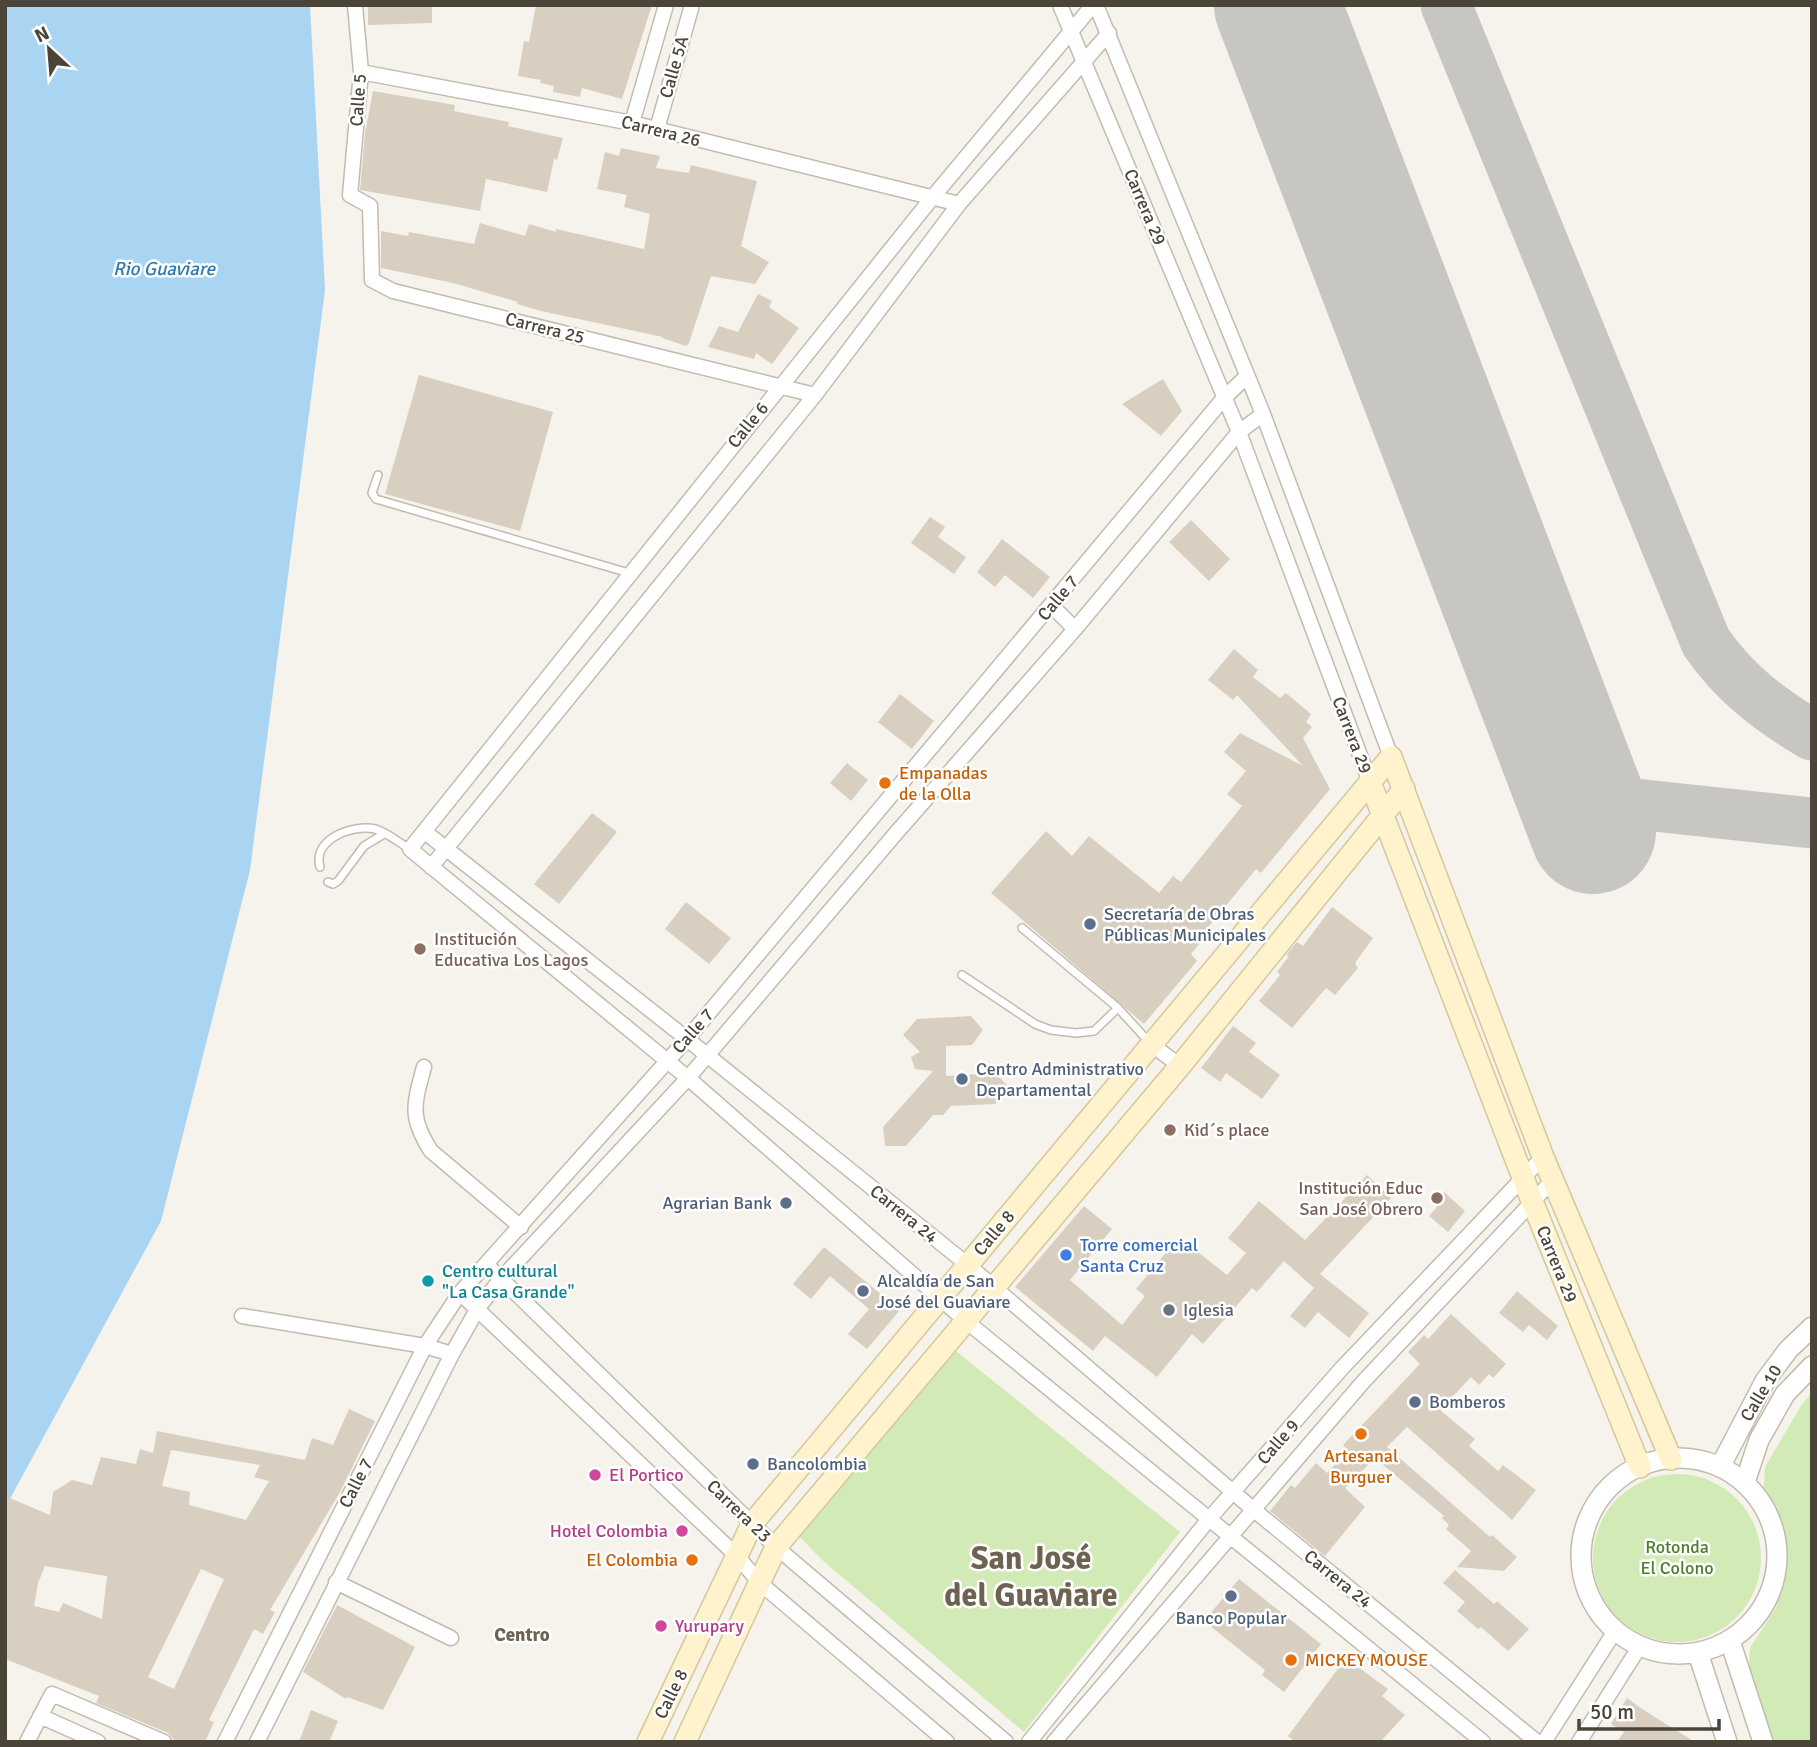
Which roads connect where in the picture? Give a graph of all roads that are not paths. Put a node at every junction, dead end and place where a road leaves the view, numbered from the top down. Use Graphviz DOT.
graph roads {
  1 [pos="355,5"];
  2 [pos="666,5"];
  3 [pos="692,5"];
  4 [pos="1060,5"];
  5 [pos="1094,5"];
  6 [pos="1070,31"];
  7 [pos="1108,33"];
  8 [pos="1084,59"];
  9 [pos="361,72"];
  10 [pos="632,123"];
  11 [pos="657,130"];
  12 [pos="349,195"];
  13 [pos="932,198"];
  14 [pos="959,204"];
  15 [pos="1246,377"];
  16 [pos="779,387"];
  17 [pos="815,396"];
  18 [pos="1224,398"];
  19 [pos="1263,414"];
  20 [pos="1238,432"];
  21 [pos="378,475"];
  22 [pos="629,573"];
  23 [pos="1052,606"];
  24 [pos="1074,629"];
  25 [pos="1391,757"];
  26 [pos="1370,782"];
  27 [pos="1404,789"];
  28 [pos="877,814"];
  29 [pos="1382,815"];
  30 [pos="425,832"];
  31 [pos="897,832"];
  32 [pos="384,834"];
  33 [pos="445,847"];
  34 [pos="410,849"];
  35 [pos="320,867"];
  36 [pos="431,867"];
  37 [pos="328,881"];
  38 [pos="1022,929"];
  39 [pos="962,975"];
  40 [pos="1118,1009"];
  41 [pos="687,1039"];
  42 [pos="1152,1044"];
  43 [pos="706,1055"];
  44 [pos="667,1060"];
  45 [pos="1180,1066"];
  46 [pos="424,1067"];
  47 [pos="688,1078"];
  48 [pos="1544,1157"];
  49 [pos="1524,1175"];
  50 [pos="1553,1180"];
  51 [pos="1532,1202"];
  52 [pos="521,1227"];
  53 [pos="486,1264"];
  54 [pos="968,1265"];
  55 [pos="500,1280"];
  56 [pos="993,1287"];
  57 [pos="460,1293"];
  58 [pos="940,1298"];
  59 [pos="478,1308"];
  60 [pos="242,1316"];
  61 [pos="966,1321"];
  62 [pos="1812,1327"];
  63 [pos="425,1346"];
  64 [pos="452,1354"];
  65 [pos="1812,1366"];
  66 [pos="1342,1368"];
  67 [pos="1363,1382"];
  68 [pos="1671,1459"];
  69 [pos="1640,1467"];
  70 [pos="1720,1467"];
  71 [pos="1745,1482"];
  72 [pos="1234,1493"];
  73 [pos="1254,1510"];
  74 [pos="1209,1519"];
  75 [pos="752,1524"];
  76 [pos="1231,1537"];
  77 [pos="776,1547"];
  78 [pos="737,1556"];
  79 [pos="337,1582"];
  80 [pos="760,1583"];
  81 [pos="293,1608"];
  82 [pos="317,1621"];
  83 [pos="1615,1631"];
  84 [pos="452,1638"];
  85 [pos="1730,1641"];
  86 [pos="1640,1646"];
  87 [pos="1698,1653"];
  88 [pos="40,1716"];
  89 [pos="27,1742"];
  90 [pos="98,1742"];
  91 [pos="164,1742"];
  92 [pos="225,1742"];
  93 [pos="257,1742"];
  94 [pos="648,1742"];
  95 [pos="685,1742"];
  96 [pos="947,1742"];
  97 [pos="1006,1742"];
  98 [pos="1029,1742"];
  99 [pos="1054,1742"];
  100 [pos="1483,1742"];
  101 [pos="1537,1742"];
  102 [pos="1544,1742"];
  103 [pos="1579,1742"];
  104 [pos="1727,1742"];
  105 [pos="1763,1742"];
  1 -- 9 [label="street, Calle 5"];
  2 -- 10 [label="street, Calle 5A"];
  3 -- 11 [label="street, Calle 5A"];
  4 -- 6 [label="street, Carrera 29"];
  5 -- 6 [label="street, Calle 6"];
  5 -- 7 [label="street, Carrera 29"];
  6 -- 8 [label="street, Carrera 29"];
  6 -- 13 [label="street, Calle 6"];
  7 -- 8 [label="street, Calle 6"];
  7 -- 15 [label="street, Carrera 29"];
  8 -- 14 [label="street, Calle 6"];
  8 -- 18 [label="street, Carrera 29"];
  9 -- 10 [label="street, Carrera 26"];
  9 -- 12 [label="street, Calle 5"];
  10 -- 11 [label="street, Carrera 26"];
  11 -- 13 [label="street, Carrera 26"];
  12 -- 16 [label="street, Carrera 25"];
  13 -- 14 [label="street, Carrera 26"];
  13 -- 16 [label="street, Calle 6"];
  14 -- 17 [label="street, Calle 6"];
  15 -- 18 [label="street, Calle 7"];
  15 -- 19 [label="street, Carrera 29"];
  16 -- 17 [label="street, Carrera 25"];
  16 -- 22 [label="street, Calle 6"];
  17 -- 33 [label="street, Calle 6"];
  18 -- 20 [label="street, Carrera 29"];
  18 -- 23 [label="street, Calle 7"];
  19 -- 20 [label="street, Calle 7"];
  19 -- 25 [label="street, Carrera 29"];
  20 -- 24 [label="street, Calle 7"];
  20 -- 26 [label="street, Carrera 29"];
  21 -- 22 [label="lane"];
  22 -- 30 [label="street, Calle 6"];
  23 -- 24 [label="street"];
  23 -- 28 [label="street, Calle 7"];
  24 -- 31 [label="street, Calle 7"];
  25 -- 26 [label="main road, Calle 8"];
  25 -- 27 [label="main road, Carrera 29"];
  26 -- 29 [label="main road, Carrera 29"];
  26 -- 42 [label="main road, Calle 8"];
  27 -- 29 [label="main road, Calle 8"];
  27 -- 48 [label="main road, Carrera 29"];
  28 -- 31 [label="street"];
  28 -- 41 [label="street, Calle 7"];
  29 -- 45 [label="main road, Calle 8"];
  29 -- 49 [label="main road, Carrera 29"];
  30 -- 33 [label="street, Carrera 24"];
  30 -- 34 [label="street, Calle 6"];
  31 -- 43 [label="street, Calle 7"];
  32 -- 34 [label="lane"];
  32 -- 35 [label="lane"];
  32 -- 37 [label="lane"];
  33 -- 36 [label="street, Calle 6"];
  33 -- 41 [label="street, Carrera 24"];
  34 -- 36 [label="street, Carrera 24"];
  36 -- 44 [label="street, Carrera 24"];
  38 -- 40 [label="lane"];
  39 -- 40 [label="lane"];
  40 -- 42 [label="lane"];
  41 -- 43 [label="street, Carrera 24"];
  41 -- 44 [label="street, Calle 7"];
  42 -- 45 [label="street"];
  42 -- 54 [label="main road, Calle 8"];
  43 -- 47 [label="street, Calle 7"];
  43 -- 54 [label="street, Carrera 24"];
  44 -- 47 [label="street, Carrera 24"];
  44 -- 52 [label="street, Calle 7"];
  45 -- 56 [label="main road, Calle 8"];
  46 -- 52 [label="street"];
  47 -- 55 [label="street, Calle 7"];
  47 -- 58 [label="street, Carrera 24"];
  48 -- 49 [label="street, Calle 9"];
  48 -- 50 [label="main road, Carrera 29"];
  49 -- 51 [label="main road, Carrera 29"];
  49 -- 66 [label="street, Calle 9"];
  50 -- 51 [label="street, Calle 9"];
  50 -- 68 [label="main road, Carrera 29"];
  51 -- 67 [label="street, Calle 9"];
  51 -- 69 [label="main road, Carrera 29"];
  52 -- 53 [label="street, Calle 7"];
  53 -- 55 [label="street, Carrera 23"];
  53 -- 57 [label="street, Calle 7"];
  54 -- 56 [label="street, Carrera 24"];
  54 -- 58 [label="main road, Calle 8"];
  55 -- 59 [label="street, Calle 7"];
  55 -- 75 [label="street, Carrera 23"];
  56 -- 61 [label="main road, Calle 8"];
  56 -- 72 [label="street, Carrera 24"];
  57 -- 59 [label="street, Carrera 23"];
  57 -- 63 [label="street, Calle 7"];
  58 -- 61 [label="street, Carrera 24"];
  58 -- 75 [label="main road, Calle 8"];
  59 -- 64 [label="street, Calle 7"];
  59 -- 78 [label="street, Carrera 23"];
  60 -- 63 [label="street"];
  61 -- 74 [label="street, Carrera 24"];
  61 -- 77 [label="main road, Calle 8"];
  62 -- 70 [label="street, Calle 10"];
  63 -- 64 [label="street"];
  63 -- 81 [label="street, Calle 7"];
  64 -- 79 [label="street, Calle 7"];
  65 -- 71 [label="street, Calle 10"];
  66 -- 67 [label="street"];
  66 -- 72 [label="street, Calle 9"];
  67 -- 73 [label="street, Calle 9"];
  68 -- 69 [label="street"];
  68 -- 70 [label="street"];
  69 -- 83 [label="street"];
  70 -- 71 [label="street"];
  71 -- 85 [label="street"];
  72 -- 73 [label="street, Carrera 24"];
  72 -- 74 [label="street, Calle 9"];
  73 -- 76 [label="street, Calle 9"];
  73 -- 101 [label="street, Carrera 24"];
  74 -- 76 [label="street, Carrera 24"];
  74 -- 98 [label="street, Calle 9"];
  75 -- 77 [label="street, Carrera 23"];
  75 -- 78 [label="main road, Calle 8"];
  76 -- 99 [label="street, Calle 9"];
  76 -- 100 [label="street, Carrera 24"];
  77 -- 80 [label="main road, Calle 8"];
  77 -- 97 [label="street, Carrera 23"];
  78 -- 80 [label="street, Carrera 23"];
  78 -- 94 [label="main road, Calle 8"];
  79 -- 82 [label="street, Calle 7"];
  79 -- 84 [label="street"];
  80 -- 95 [label="main road, Calle 8"];
  80 -- 96 [label="street, Carrera 23"];
  81 -- 82 [label="street"];
  81 -- 92 [label="street, Calle 7"];
  82 -- 93 [label="street, Calle 7"];
  83 -- 86 [label="street"];
  83 -- 102 [label="street"];
  85 -- 87 [label="street"];
  85 -- 105 [label="street"];
  86 -- 87 [label="street"];
  86 -- 103 [label="street"];
  87 -- 104 [label="street"];
  88 -- 89 [label="street"];
  88 -- 90 [label="street"];
  88 -- 91 [label="street"];
}
